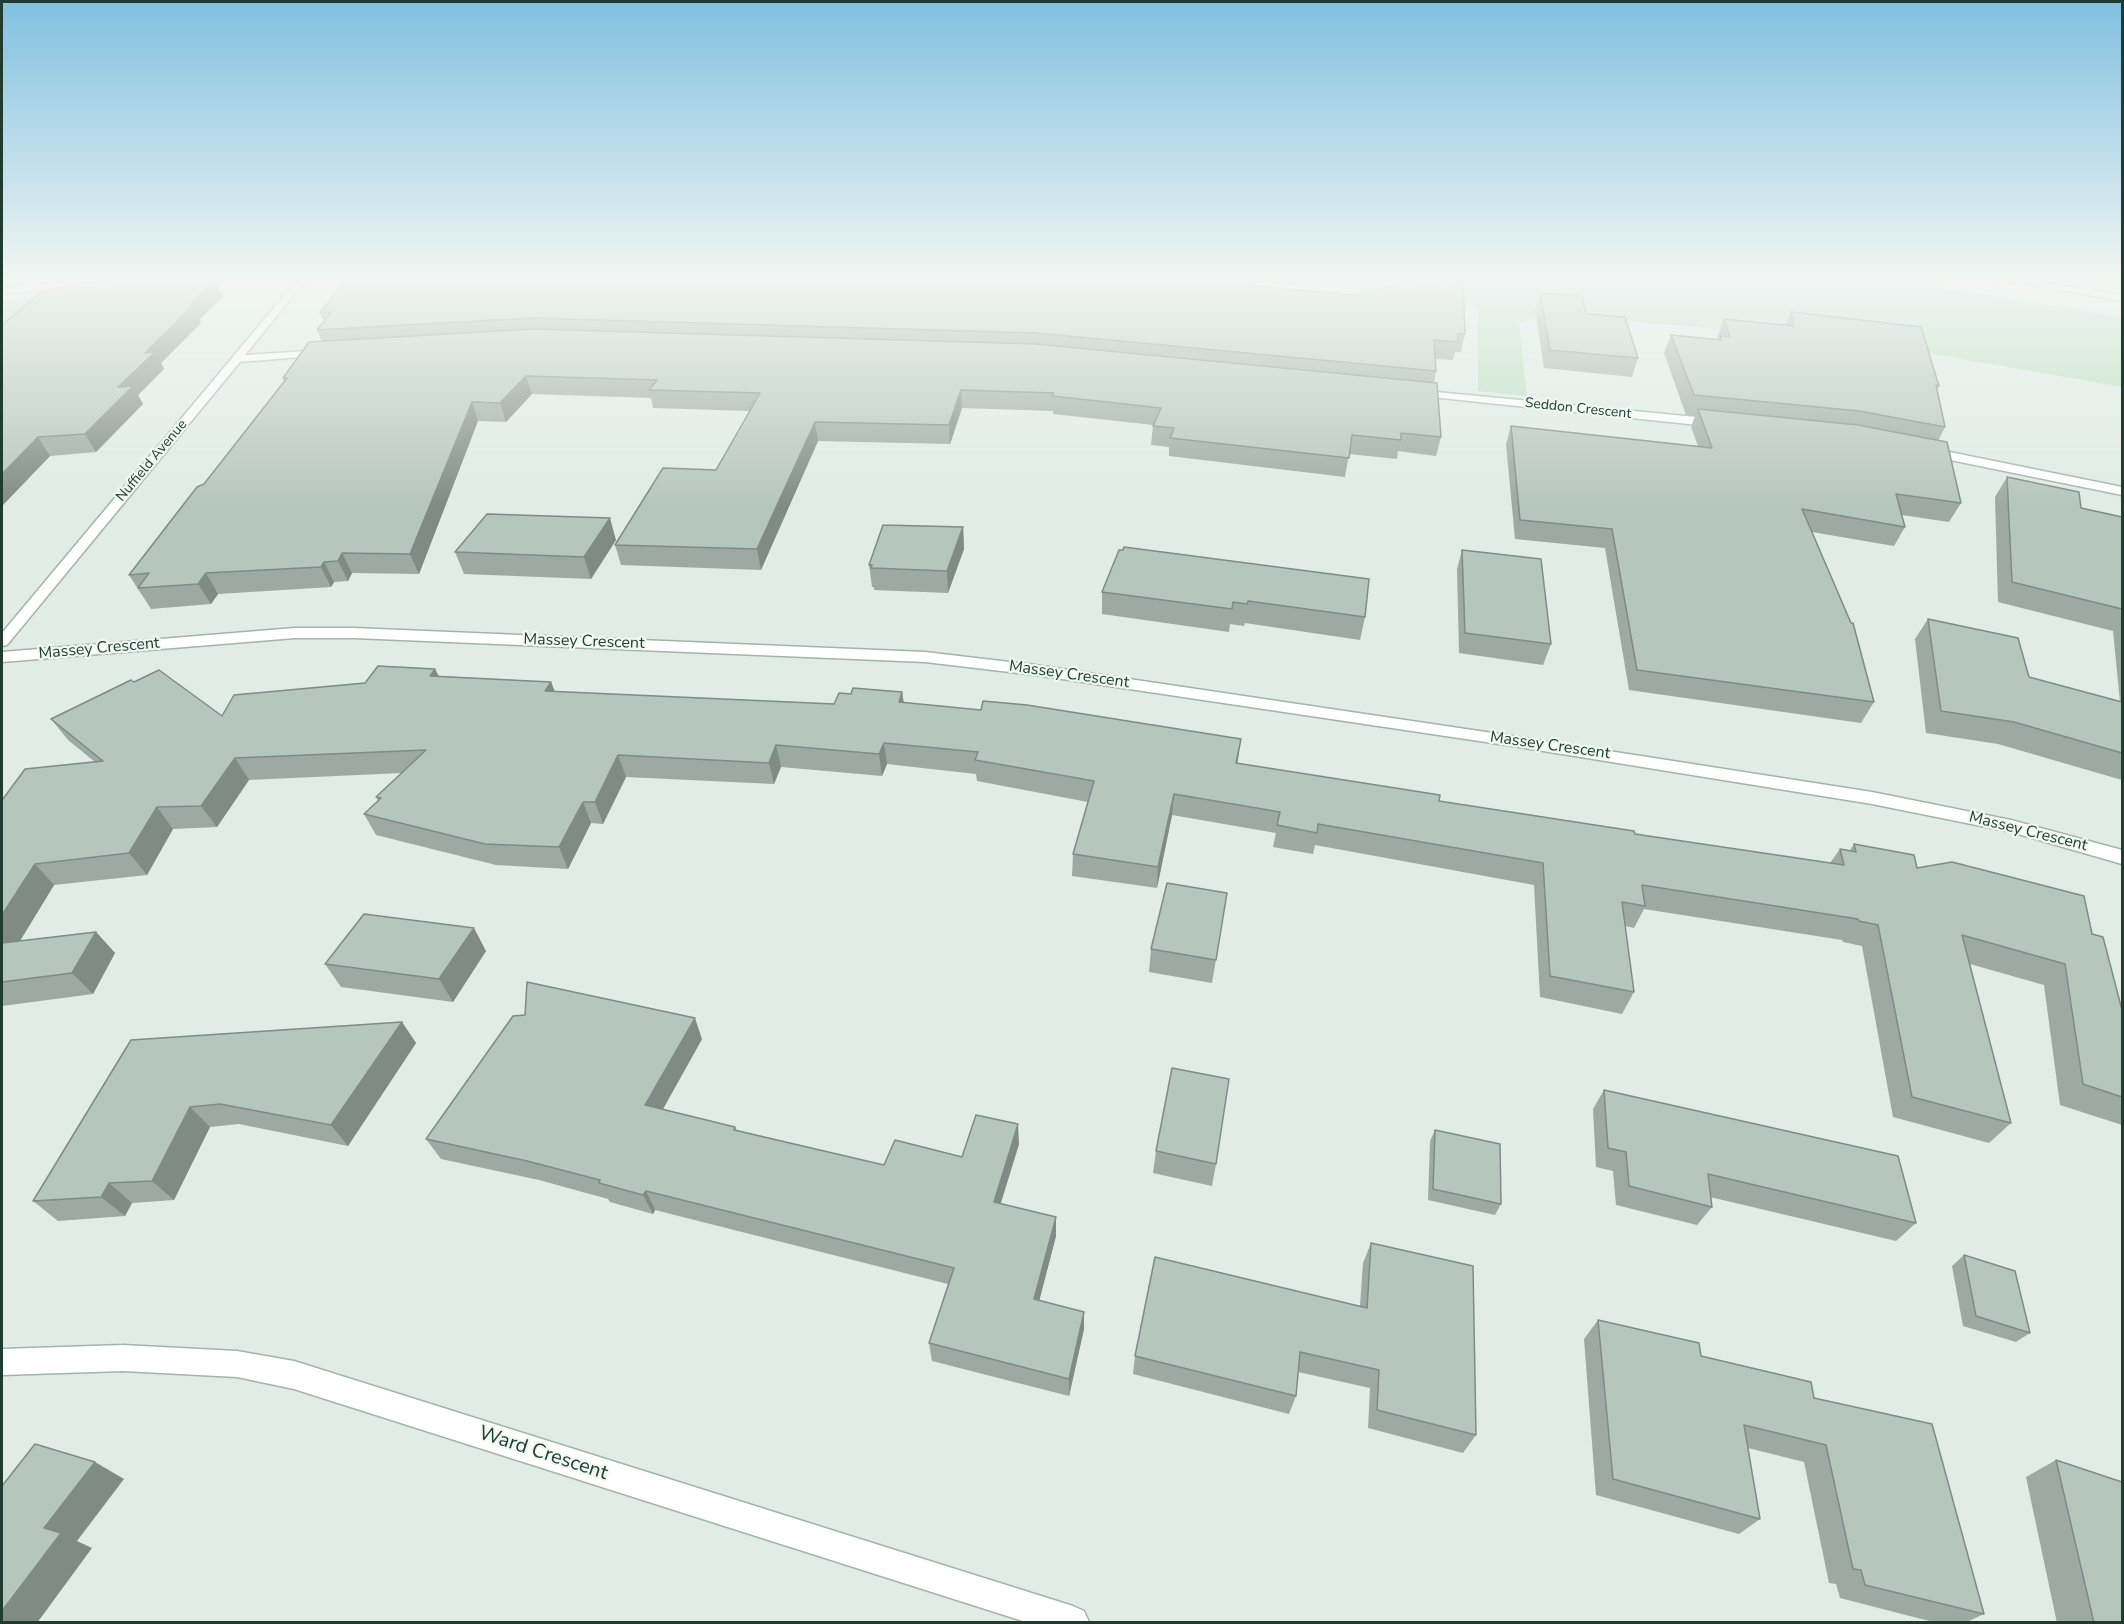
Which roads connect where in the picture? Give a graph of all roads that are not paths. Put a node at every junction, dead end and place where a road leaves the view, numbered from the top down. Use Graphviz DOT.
graph roads {
  1 [pos="240,355"];
  2 [pos="297,355"];
  3 [pos="237,359"];
  4 [pos="1398,391"];
  5 [pos="1724,424"];
  6 [pos="1908,448"];
  7 [pos="2122,491"];
  8 [pos="2,642"];
  9 [pos="2,657"];
  10 [pos="2122,857"];
  11 [pos="2,1362"];
  12 [pos="1073,1623"];
  1 -- 3 [label="street, Nuffield Avenue"];
  2 -- 3 [label="street"];
  3 -- 8 [label="street, Nuffield Avenue"];
  4 -- 5 [label="street, Seddon Crescent"];
  6 -- 7 [label="street"];
  9 -- 10 [label="street, Massey Crescent"];
  11 -- 12 [label="street, Ward Crescent"];
}
